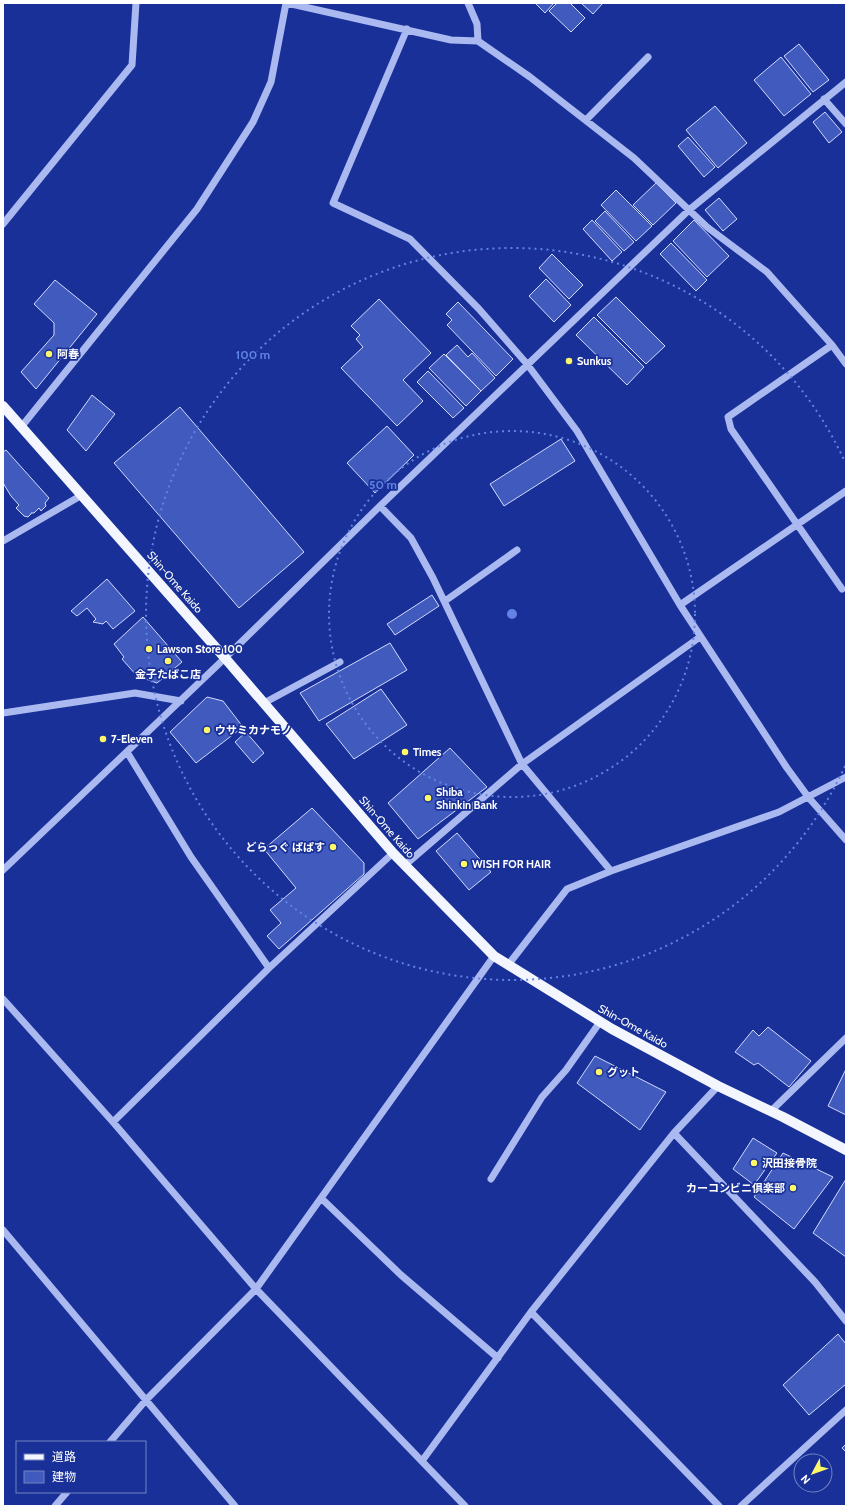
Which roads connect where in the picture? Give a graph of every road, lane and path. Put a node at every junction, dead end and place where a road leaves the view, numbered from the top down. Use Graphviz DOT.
graph roads {
  1 [pos="136,3"];
  2 [pos="287,3"];
  3 [pos="470,4"];
  4 [pos="407,29"];
  5 [pos="478,41"];
  6 [pos="648,57"];
  7 [pos="846,82"];
  8 [pos="824,99"];
  9 [pos="586,120"];
  10 [pos="846,124"];
  11 [pos="689,210"];
  12 [pos="3,224"];
  13 [pos="832,345"];
  14 [pos="527,364"];
  15 [pos="846,364"];
  16 [pos="3,406"];
  17 [pos="22,426"];
  18 [pos="846,491"];
  19 [pos="82,495"];
  20 [pos="380,506"];
  21 [pos="796,525"];
  22 [pos="3,541"];
  23 [pos="517,550"];
  24 [pos="842,589"];
  25 [pos="445,601"];
  26 [pos="680,605"];
  27 [pos="700,637"];
  28 [pos="226,658"];
  29 [pos="340,662"];
  30 [pos="181,701"];
  31 [pos="264,703"];
  32 [pos="3,713"];
  33 [pos="127,752"];
  34 [pos="522,764"];
  35 [pos="846,777"];
  36 [pos="809,798"];
  37 [pos="846,840"];
  38 [pos="393,853"];
  39 [pos="405,865"];
  40 [pos="3,870"];
  41 [pos="611,871"];
  42 [pos="494,956"];
  43 [pos="508,965"];
  44 [pos="269,968"];
  45 [pos="3,999"];
  46 [pos="600,1022"];
  47 [pos="846,1038"];
  48 [pos="718,1086"];
  49 [pos="771,1111"];
  50 [pos="113,1122"];
  51 [pos="674,1133"];
  52 [pos="846,1150"];
  53 [pos="490,1178"];
  54 [pos="321,1198"];
  55 [pos="3,1230"];
  56 [pos="256,1289"];
  57 [pos="532,1312"];
  58 [pos="846,1321"];
  59 [pos="498,1358"];
  60 [pos="146,1400"];
  61 [pos="846,1410"];
  62 [pos="111,1441"];
  63 [pos="422,1461"];
  64 [pos="66,1493"];
  65 [pos="55,1506"];
  66 [pos="235,1506"];
  67 [pos="466,1506"];
  68 [pos="719,1506"];
  69 [pos="741,1506"];
  1 -- 12 [label="street"];
  2 -- 4 [label="street"];
  2 -- 17 [label="street"];
  3 -- 5 [label="street"];
  4 -- 5 [label="street"];
  4 -- 14 [label="street"];
  5 -- 9 [label="street"];
  6 -- 9 [label="street"];
  7 -- 8 [label="street"];
  8 -- 10 [label="street"];
  8 -- 11 [label="street"];
  9 -- 11 [label="street"];
  11 -- 13 [label="street"];
  11 -- 14 [label="street"];
  13 -- 15 [label="street"];
  13 -- 21 [label="street"];
  14 -- 20 [label="street"];
  14 -- 26 [label="street"];
  16 -- 17 [label="main road, Shin-Ome Kaido"];
  17 -- 19 [label="main road, Shin-Ome Kaido"];
  18 -- 21 [label="street"];
  19 -- 22 [label="street"];
  19 -- 28 [label="main road, Shin-Ome Kaido"];
  20 -- 25 [label="street"];
  20 -- 28 [label="street"];
  21 -- 24 [label="street"];
  21 -- 26 [label="street"];
  23 -- 25 [label="street"];
  25 -- 34 [label="street"];
  26 -- 27 [label="street"];
  27 -- 34 [label="street"];
  27 -- 36 [label="street"];
  28 -- 30 [label="street"];
  28 -- 31 [label="main road, Shin-Ome Kaido"];
  29 -- 31 [label="street"];
  30 -- 32 [label="street"];
  30 -- 33 [label="street"];
  31 -- 38 [label="main road, Shin-Ome Kaido"];
  33 -- 40 [label="street"];
  33 -- 44 [label="street"];
  34 -- 39 [label="street"];
  34 -- 41 [label="street"];
  35 -- 36 [label="street"];
  36 -- 37 [label="street"];
  36 -- 41 [label="street"];
  38 -- 39 [label="main road, Shin-Ome Kaido"];
  38 -- 44 [label="street"];
  39 -- 42 [label="main road, Shin-Ome Kaido"];
  41 -- 43 [label="street"];
  42 -- 43 [label="main road, Shin-Ome Kaido"];
  42 -- 54 [label="street"];
  43 -- 46 [label="main road, Shin-Ome Kaido"];
  44 -- 50 [label="street"];
  45 -- 50 [label="street"];
  46 -- 48 [label="main road, Shin-Ome Kaido"];
  46 -- 53 [label="street"];
  47 -- 49 [label="street"];
  48 -- 49 [label="main road, Shin-Ome Kaido"];
  48 -- 51 [label="street"];
  49 -- 52 [label="main road, Shin-Ome Kaido"];
  50 -- 56 [label="street"];
  51 -- 57 [label="street"];
  51 -- 58 [label="street"];
  54 -- 56 [label="street"];
  54 -- 59 [label="street"];
  55 -- 60 [label="street"];
  56 -- 60 [label="street"];
  56 -- 63 [label="street"];
  57 -- 59 [label="street"];
  57 -- 68 [label="street"];
  59 -- 63 [label="street"];
  60 -- 62 [label="street"];
  60 -- 66 [label="street"];
  61 -- 69 [label="street"];
  63 -- 67 [label="street"];
  64 -- 65 [label="street"];
}
